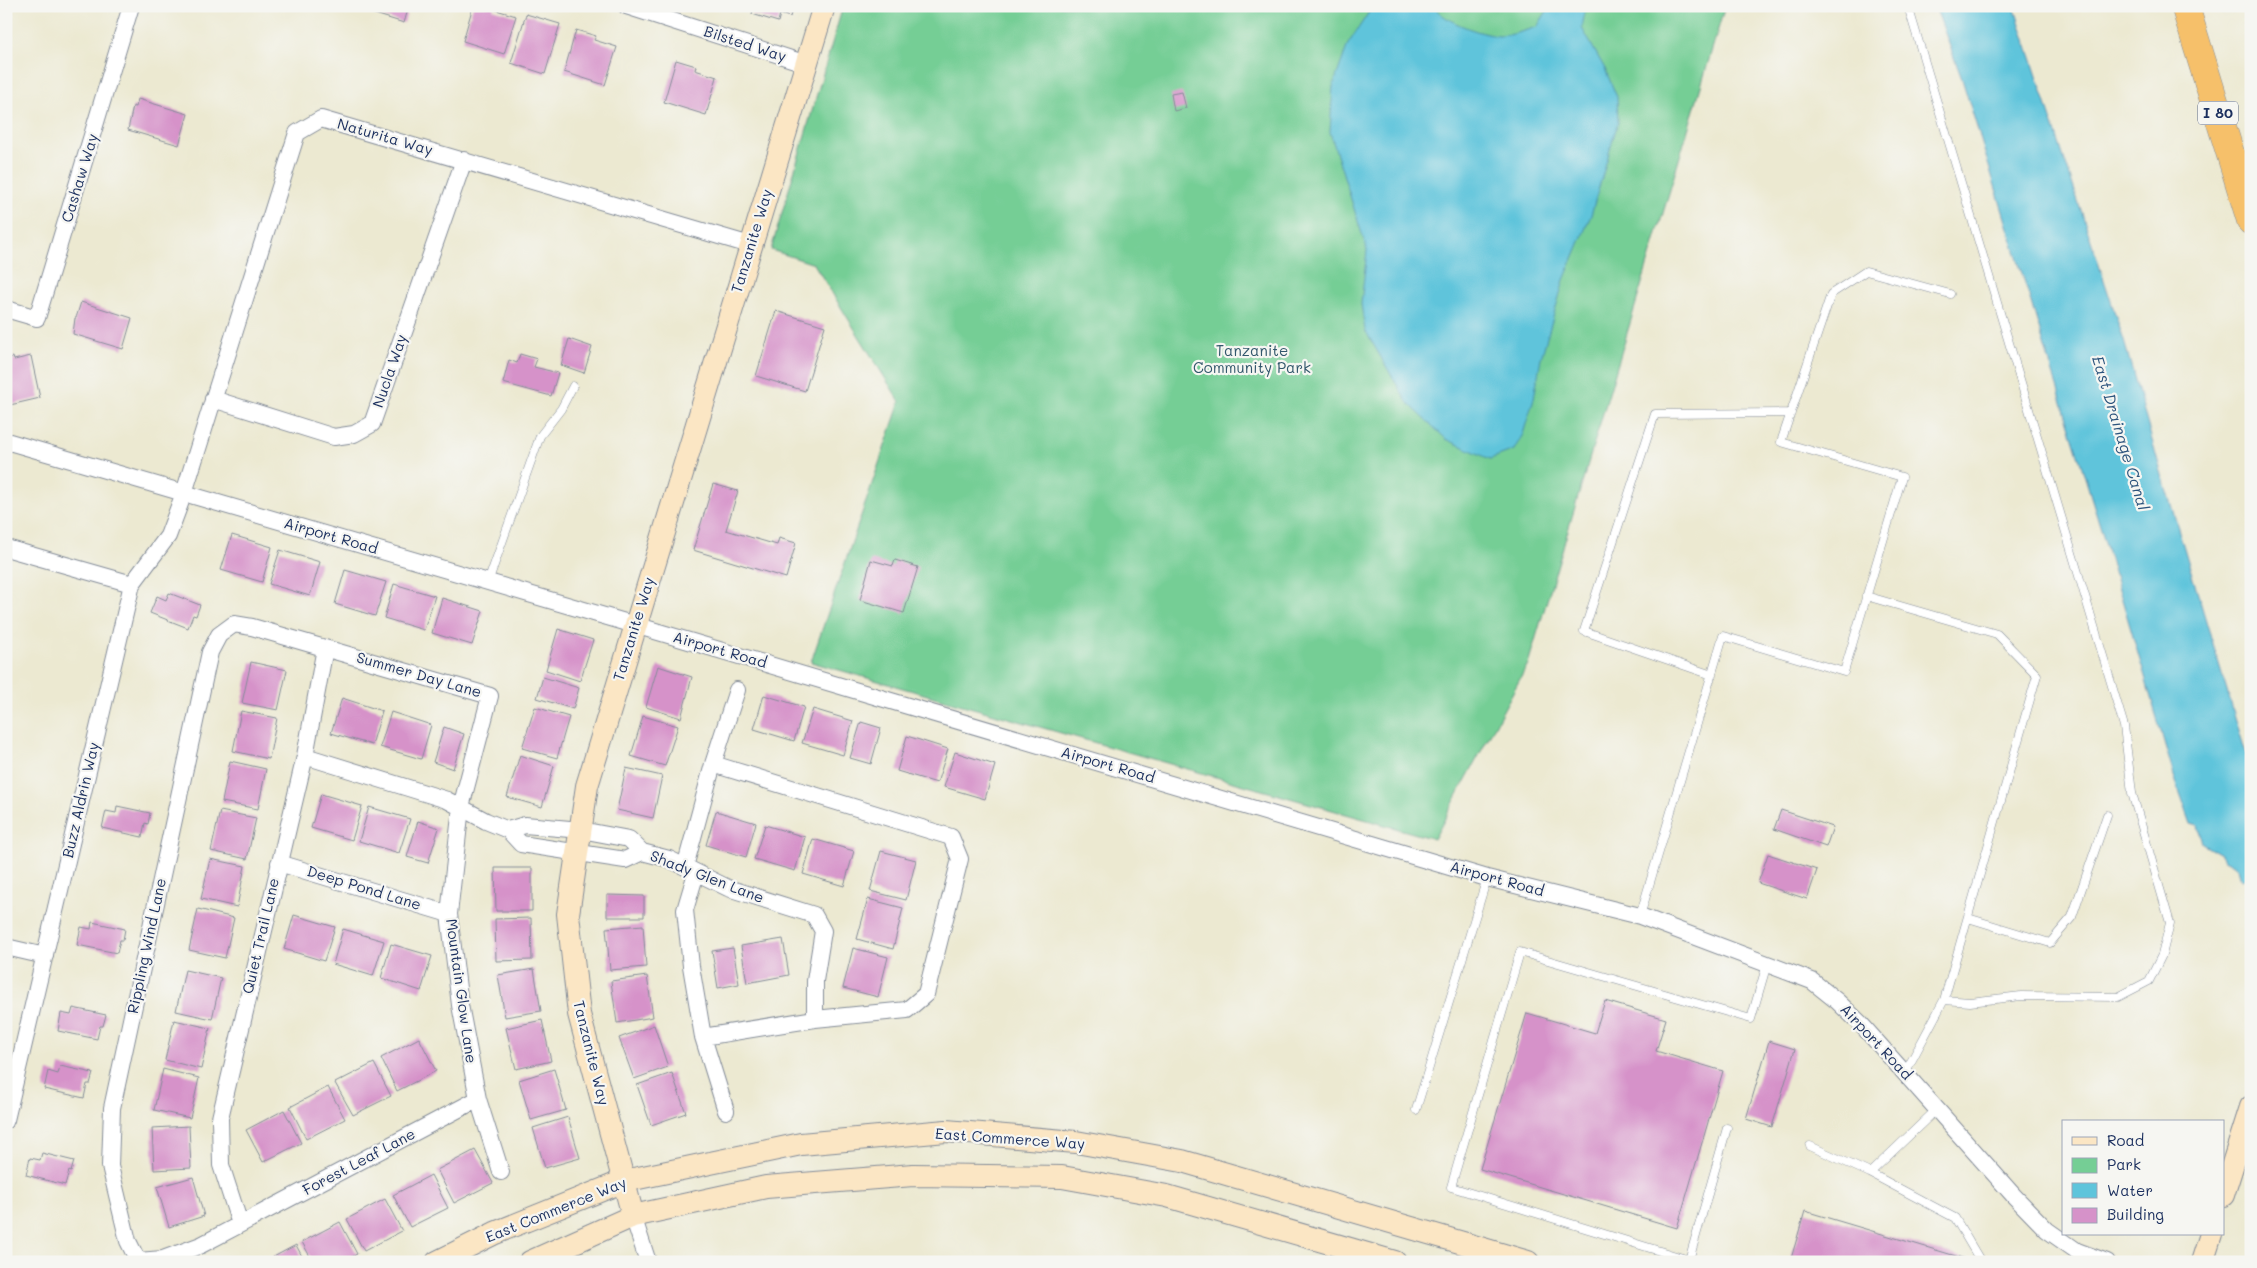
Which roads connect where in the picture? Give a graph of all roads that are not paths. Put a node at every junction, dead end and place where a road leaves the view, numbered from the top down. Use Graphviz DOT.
graph roads {
  1 [pos="131,6"];
  2 [pos="626,6"];
  3 [pos="824,6"];
  4 [pos="1908,6"];
  5 [pos="2185,6"];
  6 [pos="807,64"];
  7 [pos="464,160"];
  8 [pos="2251,221"];
  9 [pos="750,245"];
  10 [pos="1950,294"];
  11 [pos="6,309"];
  12 [pos="573,386"];
  13 [pos="213,400"];
  14 [pos="1791,413"];
  15 [pos="6,441"];
  16 [pos="184,493"];
  17 [pos="6,548"];
  18 [pos="488,582"];
  19 [pos="132,584"];
  20 [pos="1866,596"];
  21 [pos="635,625"];
  22 [pos="325,648"];
  23 [pos="1712,675"];
  24 [pos="737,690"];
  25 [pos="304,756"];
  26 [pos="713,764"];
  27 [pos="461,807"];
  28 [pos="2107,815"];
  29 [pos="508,830"];
  30 [pos="581,830"];
  31 [pos="642,852"];
  32 [pos="576,853"];
  33 [pos="279,862"];
  34 [pos="690,870"];
  35 [pos="1488,878"];
  36 [pos="449,914"];
  37 [pos="1640,916"];
  38 [pos="1968,918"];
  39 [pos="6,946"];
  40 [pos="45,956"];
  41 [pos="1767,964"];
  42 [pos="1944,1000"];
  43 [pos="815,1019"];
  44 [pos="703,1037"];
  45 [pos="1905,1073"];
  46 [pos="478,1099"];
  47 [pos="2251,1107"];
  48 [pos="1937,1109"];
  49 [pos="1416,1110"];
  50 [pos="726,1111"];
  51 [pos="6,1120"];
  52 [pos="1727,1128"];
  53 [pos="1810,1146"];
  54 [pos="501,1172"];
  55 [pos="1870,1173"];
  56 [pos="624,1181"];
  57 [pos="2224,1192"];
  58 [pos="633,1216"];
  59 [pos="240,1224"];
  60 [pos="2210,1236"];
  61 [pos="437,1262"];
  62 [pos="530,1262"];
  63 [pos="648,1262"];
  64 [pos="1395,1262"];
  65 [pos="1528,1262"];
  66 [pos="1981,1262"];
  67 [pos="2107,1262"];
  68 [pos="2202,1262"];
  1 -- 11 [label="street, Cashaw Way"];
  2 -- 6 [label="street, Bilsted Way"];
  3 -- 6 [label="main road, Tanzanite Way"];
  4 -- 42 [label="lane"];
  5 -- 8 [label="highway, I 80"];
  6 -- 9 [label="main road, Tanzanite Way"];
  7 -- 9 [label="street, Naturita Way"];
  7 -- 13 [label="street, Nucla Way"];
  7 -- 13 [label="street, Naturita Way"];
  9 -- 21 [label="main road, Tanzanite Way"];
  10 -- 14 [label="lane"];
  12 -- 18 [label="lane"];
  13 -- 16 [label="street, Naturita Way"];
  14 -- 20 [label="lane"];
  14 -- 23 [label="lane"];
  15 -- 16 [label="street, Airport Road"];
  16 -- 18 [label="street, Airport Road"];
  16 -- 19 [label="street, Buzz Aldrin Way"];
  17 -- 19 [label="street"];
  18 -- 21 [label="street, Airport Road"];
  19 -- 40 [label="street, Buzz Aldrin Way"];
  20 -- 23 [label="lane"];
  20 -- 38 [label="lane"];
  21 -- 30 [label="main road, Tanzanite Way"];
  21 -- 35 [label="street, Airport Road"];
  22 -- 25 [label="street, Quiet Trail Lane"];
  22 -- 27 [label="street, Summer Day Lane"];
  22 -- 59 [label="street, Rippling Wind Lane"];
  23 -- 37 [label="lane"];
  24 -- 26 [label="street"];
  25 -- 27 [label="street, Shady Glen Lane"];
  25 -- 33 [label="street, Quiet Trail Lane"];
  26 -- 34 [label="street"];
  26 -- 43 [label="street"];
  27 -- 29 [label="street, Shady Glen Lane"];
  27 -- 36 [label="street, Mountain Glow Lane"];
  28 -- 38 [label="lane"];
  29 -- 30 [label="street, Shady Glen Lane"];
  29 -- 32 [label="street, Shady Glen Lane"];
  30 -- 31 [label="street, Shady Glen Lane"];
  30 -- 32 [label="main road, Tanzanite Way"];
  31 -- 32 [label="street, Shady Glen Lane"];
  31 -- 34 [label="street, Shady Glen Lane"];
  32 -- 56 [label="main road, Tanzanite Way"];
  33 -- 36 [label="street, Deep Pond Lane"];
  33 -- 59 [label="street, Quiet Trail Lane"];
  34 -- 43 [label="street, Shady Glen Lane"];
  34 -- 44 [label="street"];
  35 -- 37 [label="street, Airport Road"];
  35 -- 49 [label="lane"];
  36 -- 46 [label="street, Mountain Glow Lane"];
  37 -- 41 [label="street, Airport Road"];
  38 -- 42 [label="lane"];
  39 -- 40 [label="street"];
  40 -- 51 [label="street, Buzz Aldrin Way"];
  41 -- 45 [label="street, Airport Road"];
  41 -- 52 [label="lane"];
  42 -- 45 [label="lane"];
  43 -- 44 [label="street"];
  44 -- 50 [label="street"];
  45 -- 48 [label="street, Airport Road"];
  46 -- 54 [label="street, Mountain Glow Lane"];
  46 -- 59 [label="street, Forest Leaf Lane"];
  47 -- 57 [label="main road"];
  48 -- 55 [label="lane"];
  48 -- 67 [label="street, Airport Road"];
  53 -- 55 [label="lane"];
  55 -- 66 [label="lane"];
  56 -- 58 [label="main road, Tanzanite Way"];
  56 -- 61 [label="main road, East Commerce Way"];
  56 -- 65 [label="main road, East Commerce Way"];
  58 -- 62 [label="main road"];
  58 -- 63 [label="street, Tanzanite Way"];
  58 -- 64 [label="main road"];
  60 -- 68 [label="main road"];
}
